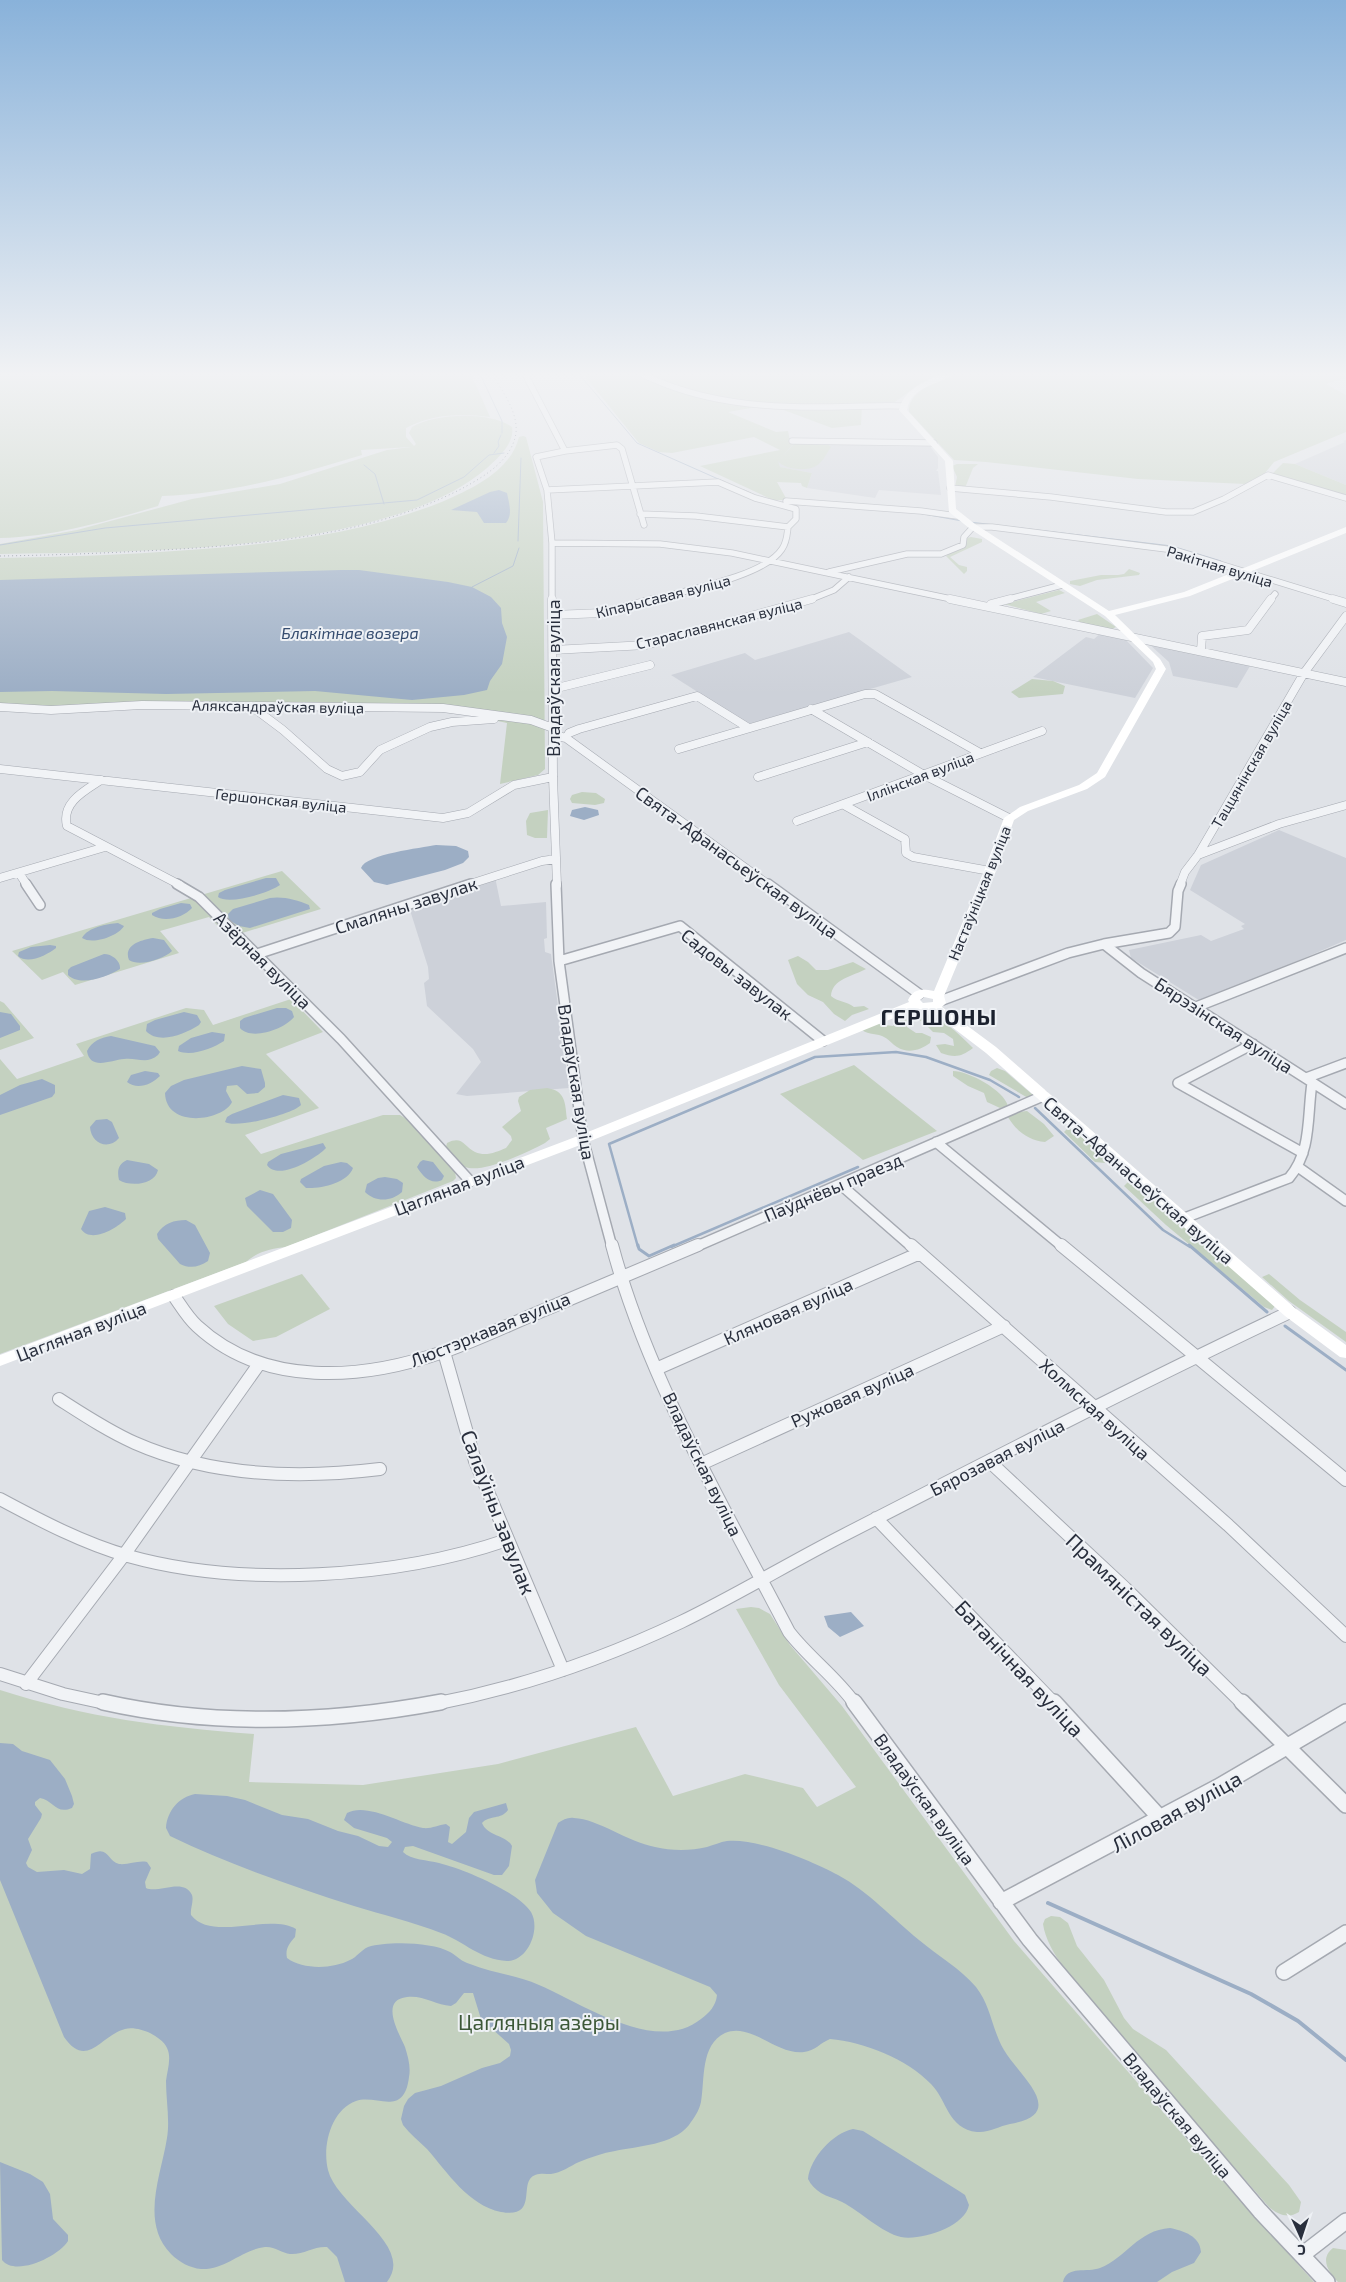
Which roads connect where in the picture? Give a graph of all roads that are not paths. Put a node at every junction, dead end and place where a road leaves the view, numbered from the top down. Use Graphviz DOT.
graph roads {
  1 [pos="543,480"];
  2 [pos="631,480"];
  3 [pos="950,480"];
  4 [pos="1258,480"];
  5 [pos="1287,480"];
  6 [pos="632,486"];
  7 [pos="950,488"];
  8 [pos="546,490"];
  9 [pos="1346,498"];
  10 [pos="786,501"];
  11 [pos="640,514"];
  12 [pos="957,516"];
  13 [pos="644,525"];
  14 [pos="788,527"];
  15 [pos="973,527"];
  16 [pos="1346,530"];
  17 [pos="1103,535"];
  18 [pos="552,543"];
  19 [pos="770,560"];
  20 [pos="1253,568"];
  21 [pos="828,572"];
  22 [pos="1243,572"];
  23 [pos="849,577"];
  24 [pos="1062,585"];
  25 [pos="1275,594"];
  26 [pos="1346,598"];
  27 [pos="1346,604"];
  28 [pos="987,606"];
  29 [pos="1108,614"];
  30 [pos="553,615"];
  31 [pos="1346,616"];
  32 [pos="1131,635"];
  33 [pos="553,650"];
  34 [pos="1201,651"];
  35 [pos="650,665"];
  36 [pos="1304,673"];
  37 [pos="1346,682"];
  38 [pos="553,689"];
  39 [pos="251,706"];
  40 [pos="0,707"];
  41 [pos="812,709"];
  42 [pos="507,718"];
  43 [pos="746,728"];
  44 [pos="553,731"];
  45 [pos="1042,731"];
  46 [pos="566,738"];
  47 [pos="868,742"];
  48 [pos="679,749"];
  49 [pos="980,753"];
  50 [pos="0,769"];
  51 [pos="924,775"];
  52 [pos="553,776"];
  53 [pos="758,777"];
  54 [pos="101,780"];
  55 [pos="844,805"];
  56 [pos="1346,805"];
  57 [pos="1336,808"];
  58 [pos="1346,812"];
  59 [pos="1009,818"];
  60 [pos="797,821"];
  61 [pos="105,847"];
  62 [pos="1198,855"];
  63 [pos="556,859"];
  64 [pos="990,871"];
  65 [pos="19,873"];
  66 [pos="0,878"];
  67 [pos="40,905"];
  68 [pos="1104,944"];
  69 [pos="1346,948"];
  70 [pos="257,954"];
  71 [pos="558,961"];
  72 [pos="918,999"];
  73 [pos="937,1001"];
  74 [pos="1196,1007"];
  75 [pos="823,1041"];
  76 [pos="1253,1044"];
  77 [pos="1346,1063"];
  78 [pos="1309,1080"];
  79 [pos="1043,1096"];
  80 [pos="1346,1104"];
  81 [pos="583,1139"];
  82 [pos="936,1142"];
  83 [pos="1304,1153"];
  84 [pos="1298,1167"];
  85 [pos="470,1181"];
  86 [pos="841,1184"];
  87 [pos="1346,1201"];
  88 [pos="1182,1219"];
  89 [pos="920,1254"];
  90 [pos="622,1277"];
  91 [pos="174,1296"];
  92 [pos="1290,1312"];
  93 [pos="1004,1326"];
  94 [pos="444,1352"];
  95 [pos="1346,1352"];
  96 [pos="1196,1356"];
  97 [pos="0,1361"];
  98 [pos="259,1364"];
  99 [pos="656,1369"];
  100 [pos="59,1399"];
  101 [pos="1093,1408"];
  102 [pos="190,1461"];
  103 [pos="990,1462"];
  104 [pos="701,1464"];
  105 [pos="380,1469"];
  106 [pos="1346,1480"];
  107 [pos="0,1499"];
  108 [pos="876,1518"];
  109 [pos="507,1540"];
  110 [pos="124,1555"];
  111 [pos="760,1579"];
  112 [pos="1346,1636"];
  113 [pos="563,1670"];
  114 [pos="0,1674"];
  115 [pos="26,1684"];
  116 [pos="1346,1712"];
  117 [pos="1289,1748"];
  118 [pos="1346,1805"];
  119 [pos="1162,1820"];
  120 [pos="1001,1902"];
  121 [pos="1346,1933"];
  122 [pos="1284,1972"];
  123 [pos="1346,2221"];
  124 [pos="1302,2255"];
  125 [pos="1327,2282"];
  1 -- 8 [label="street, Владаўская вуліца"];
  2 -- 6 [label="street"];
  3 -- 7 [label="street"];
  4 -- 7 [label="street"];
  5 -- 9 [label="street"];
  6 -- 8 [label="street"];
  6 -- 11 [label="street"];
  6 -- 14 [label="street, Кіпарысавая вуліца"];
  7 -- 12 [label="street"];
  8 -- 18 [label="street, Владаўская вуліца"];
  10 -- 12 [label="street"];
  11 -- 13 [label="street"];
  11 -- 14 [label="street"];
  12 -- 15 [label="street"];
  14 -- 19 [label="street, Кіпарысавая вуліца"];
  15 -- 21 [label="street"];
  15 -- 22 [label="street, Ракітная вуліца"];
  15 -- 24 [label="street"];
  16 -- 20 [label="street"];
  17 -- 20 [label="street, Ракітная вуліца"];
  18 -- 19 [label="street"];
  18 -- 30 [label="street, Владаўская вуліца"];
  19 -- 21 [label="street"];
  19 -- 30 [label="street, Кіпарысавая вуліца"];
  20 -- 22 [label="street"];
  20 -- 26 [label="street, Ракітная вуліца"];
  21 -- 23 [label="street"];
  22 -- 27 [label="street, Ракітная вуліца"];
  22 -- 29 [label="street"];
  23 -- 28 [label="street"];
  23 -- 33 [label="street, Стараславянская вуліца"];
  24 -- 28 [label="street"];
  24 -- 29 [label="street"];
  25 -- 34 [label="street"];
  28 -- 32 [label="street"];
  29 -- 32 [label="street, Настаўніцкая вуліца"];
  30 -- 33 [label="street, Владаўская вуліца"];
  31 -- 36 [label="street, Таццянінская вуліца"];
  32 -- 34 [label="street"];
  32 -- 59 [label="street, Настаўніцкая вуліца"];
  33 -- 38 [label="street, Владаўская вуліца"];
  34 -- 36 [label="street"];
  35 -- 38 [label="street"];
  36 -- 37 [label="street"];
  36 -- 62 [label="street, Таццянінская вуліца"];
  38 -- 44 [label="street, Владаўская вуліца"];
  39 -- 40 [label="street, Аляксандраўская вуліца"];
  39 -- 42 [label="street, Аляксандраўская вуліца"];
  39 -- 42 [label="street"];
  41 -- 43 [label="street"];
  41 -- 47 [label="street"];
  41 -- 49 [label="street"];
  42 -- 44 [label="street, Аляксандраўская вуліца"];
  43 -- 46 [label="street"];
  43 -- 48 [label="street"];
  44 -- 46 [label="street, Свята-Афанасьеўская вуліца"];
  44 -- 52 [label="street, Владаўская вуліца"];
  45 -- 49 [label="street, Іллінская вуліца"];
  46 -- 72 [label="street, Свята-Афанасьеўская вуліца"];
  47 -- 51 [label="street"];
  47 -- 53 [label="street"];
  49 -- 51 [label="street, Іллінская вуліца"];
  50 -- 54 [label="street, Гершонская вуліца"];
  51 -- 55 [label="street, Іллінская вуліца"];
  51 -- 59 [label="street"];
  52 -- 54 [label="street, Гершонская вуліца"];
  52 -- 63 [label="street, Владаўская вуліца"];
  54 -- 61 [label="street, Азёрная вуліца"];
  55 -- 60 [label="street, Іллінская вуліца"];
  55 -- 64 [label="street"];
  56 -- 57 [label="street"];
  57 -- 58 [label="street"];
  57 -- 62 [label="street"];
  59 -- 64 [label="street, Настаўніцкая вуліца"];
  61 -- 65 [label="street"];
  61 -- 70 [label="street, Азёрная вуліца"];
  62 -- 68 [label="street, Таццянінская вуліца"];
  63 -- 70 [label="street, Смаляны завулак"];
  63 -- 71 [label="street, Владаўская вуліца"];
  64 -- 73 [label="street, Настаўніцкая вуліца"];
  65 -- 66 [label="street"];
  65 -- 67 [label="street"];
  68 -- 73 [label="street"];
  68 -- 74 [label="street, Бярэзінская вуліца"];
  69 -- 74 [label="street"];
  70 -- 85 [label="street, Азёрная вуліца"];
  71 -- 75 [label="street, Садовы завулак"];
  71 -- 81 [label="street, Владаўская вуліца"];
  72 -- 73 [label="street"];
  72 -- 75 [label="street, Цагляная вуліца"];
  73 -- 79 [label="street, Свята-Афанасьеўская вуліца"];
  74 -- 76 [label="street, Бярэзінская вуліца"];
  75 -- 81 [label="street, Цагляная вуліца"];
  76 -- 78 [label="street, Бярэзінская вуліца"];
  76 -- 83 [label="street"];
  77 -- 78 [label="street"];
  78 -- 80 [label="street, Бярэзінская вуліца"];
  78 -- 83 [label="street"];
  79 -- 82 [label="street, Паўднёвы праезд"];
  79 -- 88 [label="street, Свята-Афанасьеўская вуліца"];
  81 -- 85 [label="street, Цагляная вуліца"];
  81 -- 90 [label="street, Владаўская вуліца"];
  82 -- 86 [label="street, Паўднёвы праезд"];
  82 -- 96 [label="street"];
  83 -- 84 [label="street"];
  84 -- 87 [label="street"];
  84 -- 88 [label="street"];
  85 -- 91 [label="street, Цагляная вуліца"];
  86 -- 89 [label="street, Холмская вуліца"];
  86 -- 90 [label="street, Паўднёвы праезд"];
  88 -- 92 [label="street, Свята-Афанасьеўская вуліца"];
  89 -- 93 [label="street, Холмская вуліца"];
  89 -- 99 [label="street, Кляновая вуліца"];
  90 -- 94 [label="street, Люстэркавая вуліца"];
  90 -- 99 [label="street, Владаўская вуліца"];
  91 -- 97 [label="street, Цагляная вуліца"];
  91 -- 98 [label="street, Люстэркавая вуліца"];
  92 -- 95 [label="street, Свята-Афанасьеўская вуліца"];
  92 -- 96 [label="street, Бярозавая вуліца"];
  93 -- 101 [label="street, Холмская вуліца"];
  93 -- 104 [label="street, Ружовая вуліца"];
  94 -- 98 [label="street, Люстэркавая вуліца"];
  94 -- 109 [label="street, Салаўіны завулак"];
  96 -- 101 [label="street, Бярозавая вуліца"];
  96 -- 106 [label="street"];
  98 -- 102 [label="street"];
  99 -- 104 [label="street, Владаўская вуліца"];
  100 -- 102 [label="street"];
  101 -- 103 [label="street, Бярозавая вуліца"];
  101 -- 112 [label="street, Холмская вуліца"];
  102 -- 105 [label="street"];
  102 -- 110 [label="street"];
  103 -- 108 [label="street, Бярозавая вуліца"];
  103 -- 117 [label="street, Прамяністая вуліца"];
  104 -- 111 [label="street, Владаўская вуліца"];
  107 -- 110 [label="street"];
  108 -- 111 [label="street, Бярозавая вуліца"];
  108 -- 119 [label="street, Батанічная вуліца"];
  109 -- 110 [label="street"];
  109 -- 113 [label="street, Салаўіны завулак"];
  110 -- 115 [label="street"];
  111 -- 113 [label="street, Бярозавая вуліца"];
  111 -- 120 [label="street, Владаўская вуліца"];
  113 -- 115 [label="street, Бярозавая вуліца"];
  114 -- 115 [label="street, Бярозавая вуліца"];
  116 -- 117 [label="street, Ліловая вуліца"];
  117 -- 118 [label="street, Прамяністая вуліца"];
  117 -- 119 [label="street, Ліловая вуліца"];
  119 -- 120 [label="street, Ліловая вуліца"];
  120 -- 124 [label="street, Владаўская вуліца"];
  121 -- 122 [label="street"];
  123 -- 124 [label="street"];
  124 -- 125 [label="street, Владаўская вуліца"];
}
